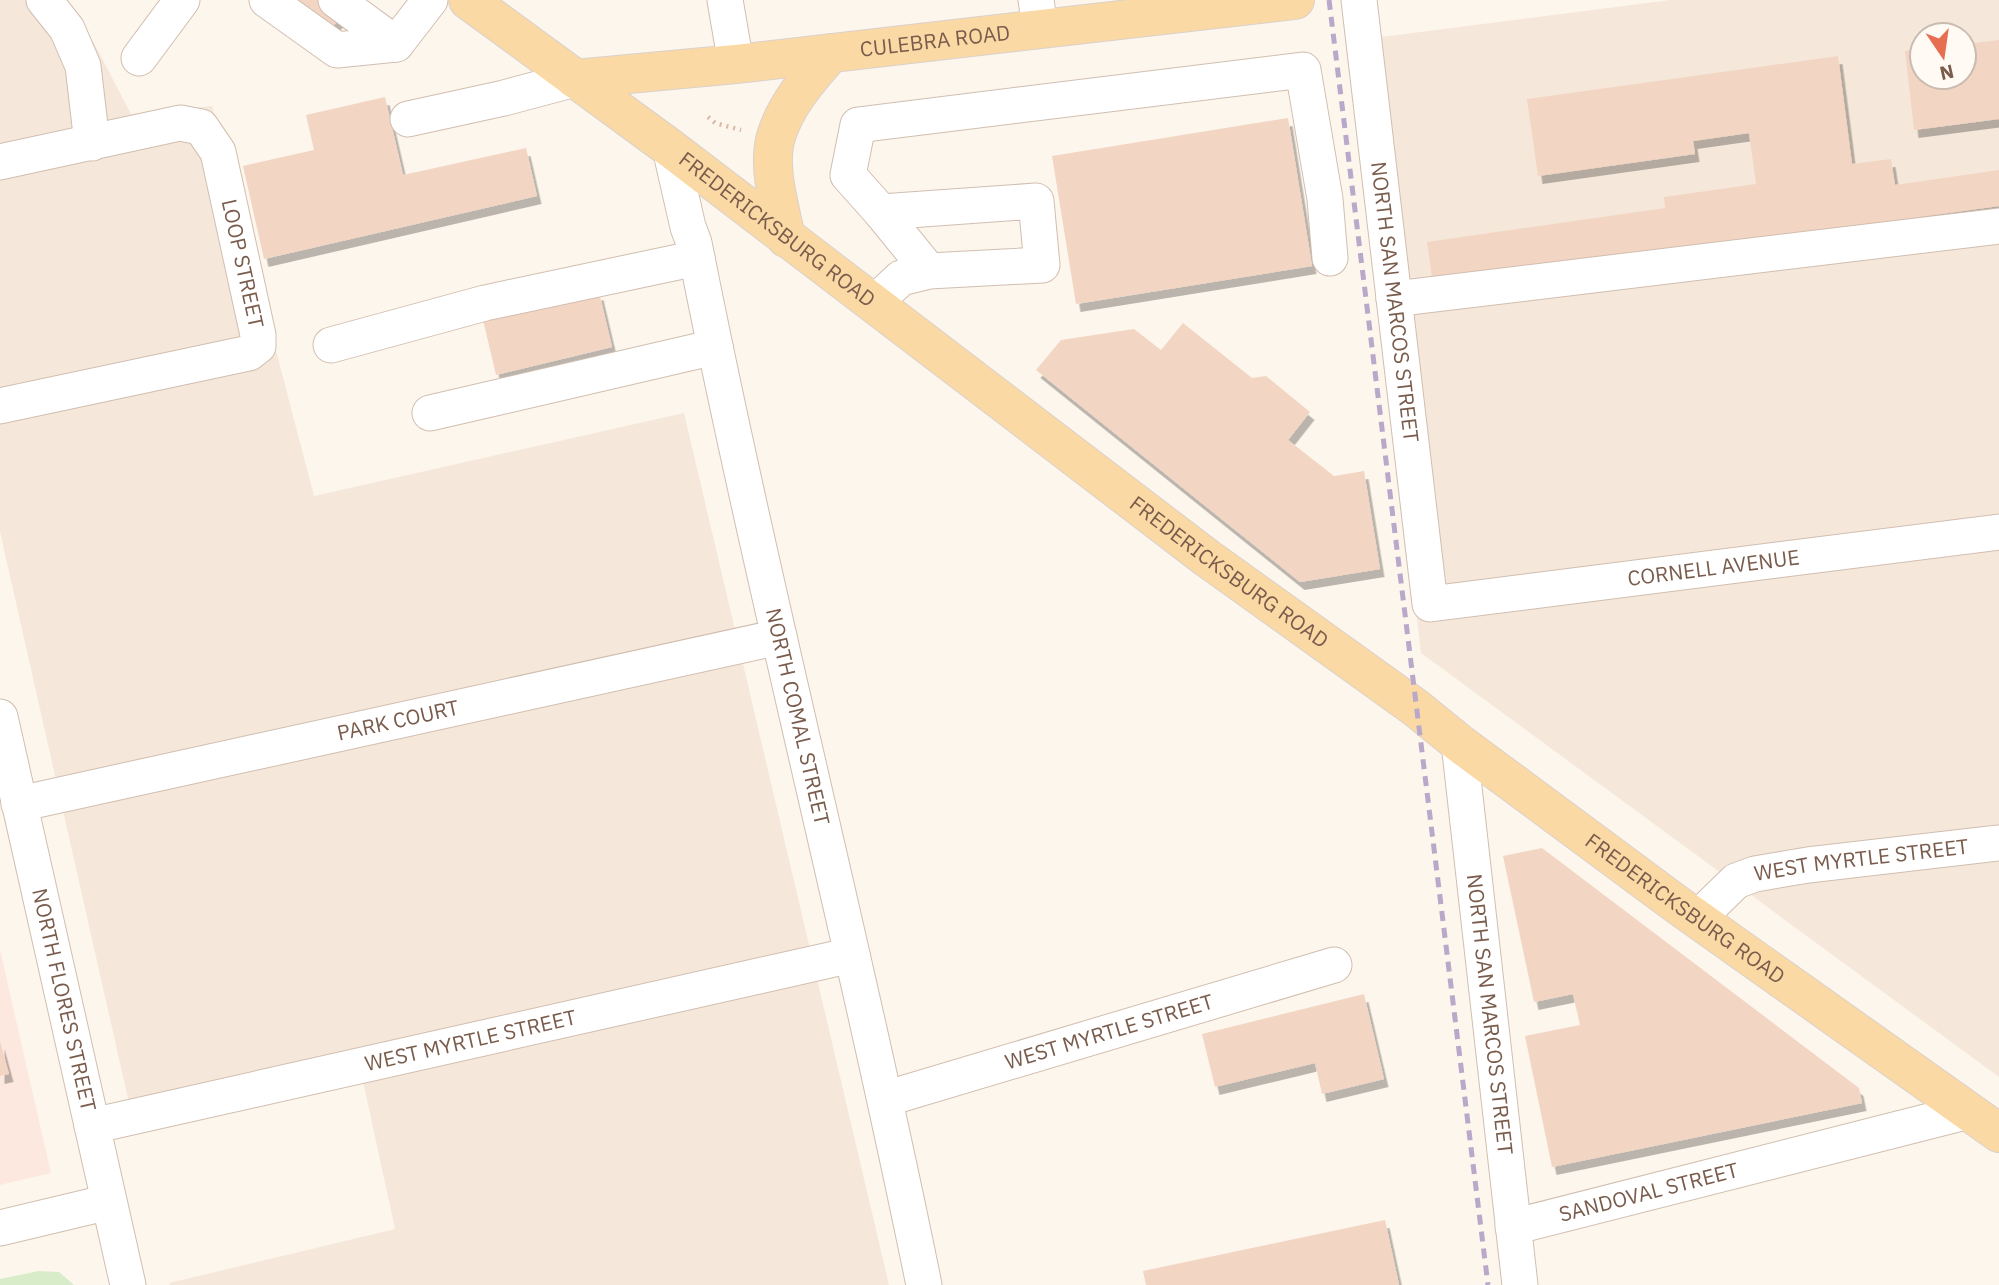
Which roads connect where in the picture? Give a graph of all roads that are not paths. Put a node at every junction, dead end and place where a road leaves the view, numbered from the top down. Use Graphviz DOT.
graph roads {
  1 [pos="44,0"];
  2 [pos="182,0"];
  3 [pos="267,0"];
  4 [pos="336,0"];
  5 [pos="430,0"];
  6 [pos="468,0"];
  7 [pos="725,0"];
  8 [pos="1295,0"];
  9 [pos="1359,0"];
  10 [pos="1038,14"];
  11 [pos="396,44"];
  12 [pos="831,53"];
  13 [pos="139,58"];
  14 [pos="736,64"];
  15 [pos="575,79"];
  16 [pos="408,119"];
  17 [pos="92,143"];
  18 [pos="670,148"];
  19 [pos="0,162"];
  20 [pos="881,212"];
  21 [pos="1999,226"];
  22 [pos="786,238"];
  23 [pos="697,258"];
  24 [pos="1330,258"];
  25 [pos="929,271"];
  26 [pos="1394,299"];
  27 [pos="873,304"];
  28 [pos="331,345"];
  29 [pos="715,348"];
  30 [pos="0,407"];
  31 [pos="430,413"];
  32 [pos="1999,531"];
  33 [pos="1430,604"];
  34 [pos="779,636"];
  35 [pos="0,717"];
  36 [pos="1459,743"];
  37 [pos="19,804"];
  38 [pos="1999,843"];
  39 [pos="1697,919"];
  40 [pos="852,955"];
  41 [pos="1334,965"];
  42 [pos="885,1099"];
  43 [pos="1984,1122"];
  44 [pos="92,1126"];
  45 [pos="109,1202"];
  46 [pos="1513,1227"];
  47 [pos="0,1228"];
  48 [pos="128,1285"];
  49 [pos="924,1285"];
  50 [pos="1520,1285"];
  1 -- 17 [label="street"];
  2 -- 13 [label="street"];
  3 -- 11 [label="street"];
  4 -- 11 [label="street"];
  5 -- 11 [label="street"];
  6 -- 15 [label="main road, FREDERICKSBURG ROAD"];
  7 -- 14 [label="street"];
  8 -- 10 [label="main road, CULEBRA ROAD"];
  9 -- 26 [label="street, NORTH SAN MARCOS STREET"];
  10 -- 12 [label="main road, CULEBRA ROAD"];
  12 -- 14 [label="main road, CULEBRA ROAD"];
  12 -- 22 [label="main road"];
  14 -- 15 [label="main road, CULEBRA ROAD"];
  15 -- 16 [label="street"];
  15 -- 18 [label="main road, FREDERICKSBURG ROAD"];
  17 -- 19 [label="street, LOOP STREET"];
  17 -- 30 [label="street, LOOP STREET"];
  18 -- 22 [label="main road, FREDERICKSBURG ROAD"];
  18 -- 23 [label="street, NORTH COMAL STREET"];
  20 -- 24 [label="street"];
  20 -- 25 [label="street"];
  20 -- 25 [label="street"];
  21 -- 26 [label="street"];
  22 -- 27 [label="main road, FREDERICKSBURG ROAD"];
  23 -- 28 [label="street"];
  23 -- 29 [label="street, NORTH COMAL STREET"];
  25 -- 27 [label="street"];
  26 -- 33 [label="street, NORTH SAN MARCOS STREET"];
  27 -- 36 [label="main road, FREDERICKSBURG ROAD"];
  29 -- 31 [label="street"];
  29 -- 34 [label="street, NORTH COMAL STREET"];
  32 -- 33 [label="street, CORNELL AVENUE"];
  34 -- 37 [label="street, PARK COURT"];
  34 -- 40 [label="street, NORTH COMAL STREET"];
  35 -- 37 [label="street, NORTH FLORES STREET"];
  36 -- 39 [label="main road, FREDERICKSBURG ROAD"];
  36 -- 46 [label="street, NORTH SAN MARCOS STREET"];
  37 -- 44 [label="street, NORTH FLORES STREET"];
  38 -- 39 [label="street, WEST MYRTLE STREET"];
  39 -- 43 [label="main road, FREDERICKSBURG ROAD"];
  40 -- 42 [label="street, NORTH COMAL STREET"];
  40 -- 44 [label="street, WEST MYRTLE STREET"];
  41 -- 42 [label="street, WEST MYRTLE STREET"];
  42 -- 49 [label="street, NORTH COMAL STREET"];
  43 -- 46 [label="street, SANDOVAL STREET"];
  44 -- 45 [label="street, NORTH FLORES STREET"];
  45 -- 47 [label="street"];
  45 -- 48 [label="street, NORTH FLORES STREET"];
  46 -- 50 [label="street, NORTH SAN MARCOS STREET"];
}
